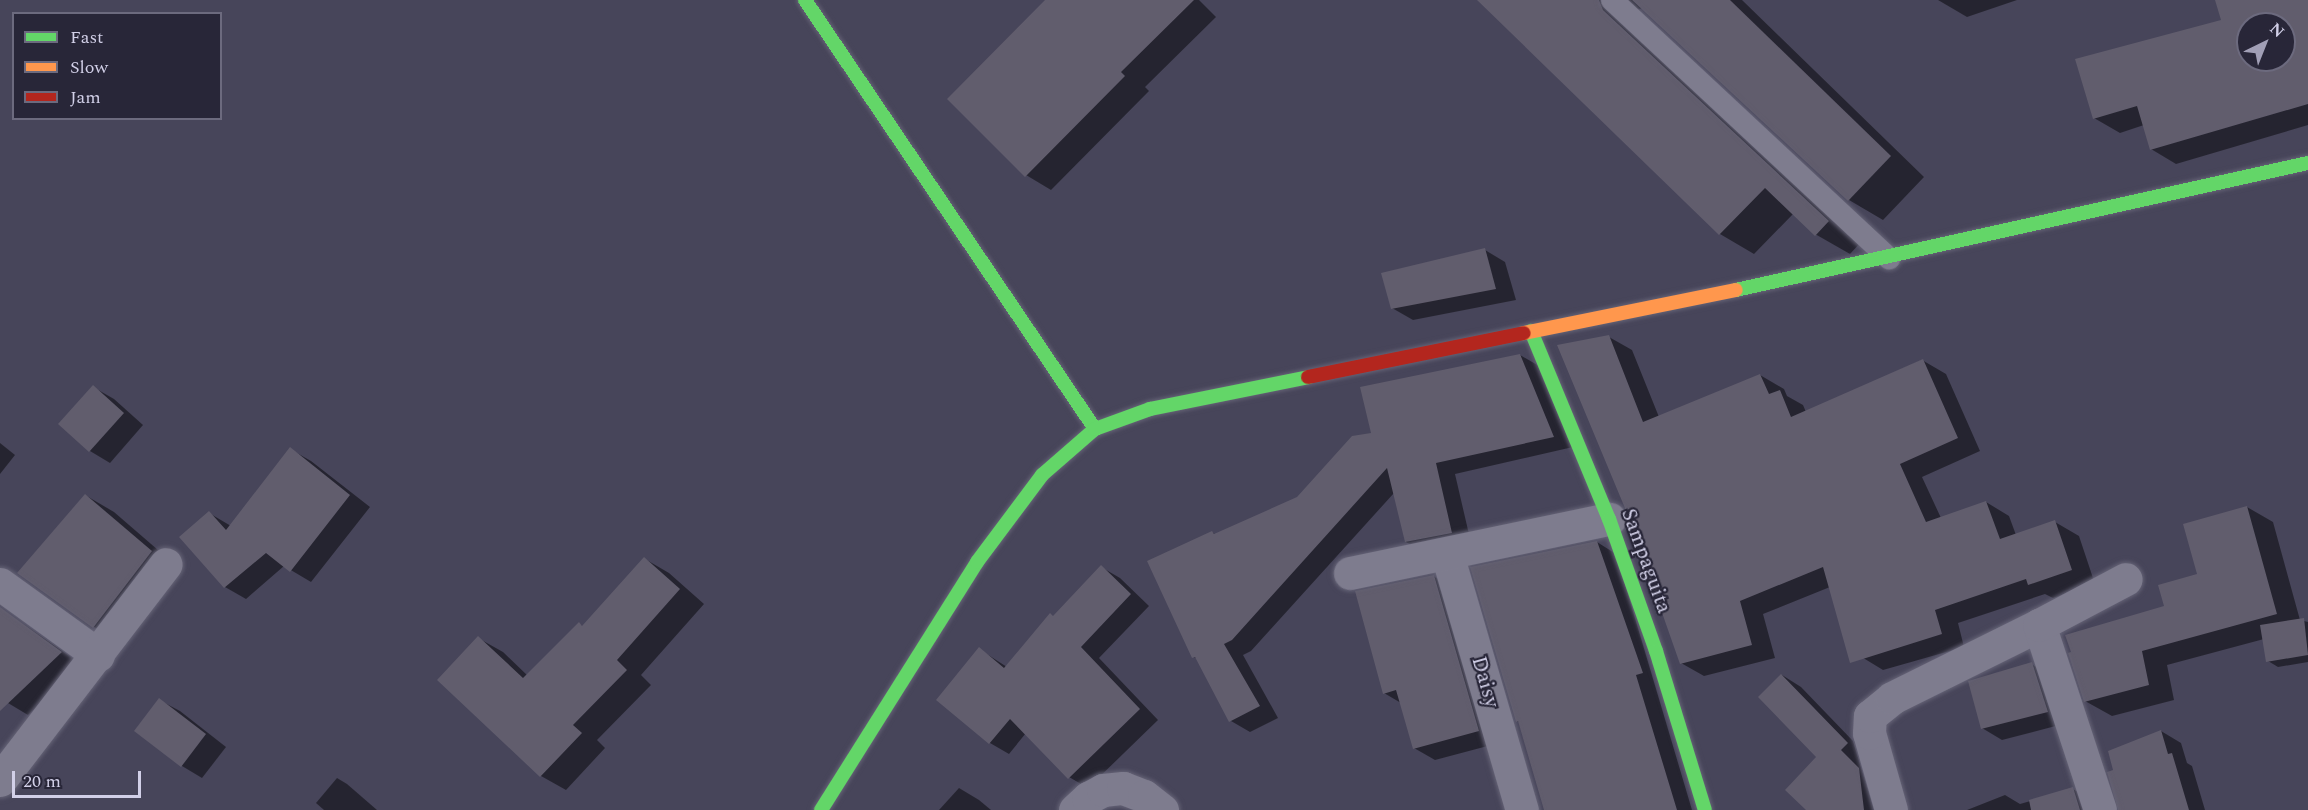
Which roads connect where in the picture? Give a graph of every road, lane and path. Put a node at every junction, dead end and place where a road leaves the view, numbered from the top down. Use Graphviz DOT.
graph roads {
  1 [pos="805,0"];
  2 [pos="1612,0"];
  3 [pos="2308,163"];
  4 [pos="1889,258"];
  5 [pos="1531,331"];
  6 [pos="1095,429"];
  7 [pos="1609,519"];
  8 [pos="1447,554"];
  9 [pos="166,564"];
  10 [pos="1350,573"];
  11 [pos="2126,579"];
  12 [pos="0,584"];
  13 [pos="2039,626"];
  14 [pos="98,656"];
  15 [pos="0,780"];
  16 [pos="821,810"];
  17 [pos="1075,810"];
  18 [pos="1162,810"];
  19 [pos="1522,810"];
  20 [pos="1705,810"];
  21 [pos="1892,810"];
  22 [pos="2100,810"];
  1 -- 6 [label="street"];
  2 -- 4 [label="lane"];
  3 -- 4 [label="street"];
  4 -- 5 [label="street"];
  5 -- 6 [label="street"];
  5 -- 7 [label="street, Sampaguita"];
  6 -- 16 [label="street"];
  7 -- 8 [label="street"];
  7 -- 20 [label="street, Sampaguita"];
  8 -- 10 [label="street"];
  8 -- 19 [label="street, Daisy"];
  9 -- 14 [label="street"];
  11 -- 13 [label="street"];
  12 -- 14 [label="street"];
  13 -- 21 [label="street"];
  13 -- 22 [label="street"];
  14 -- 15 [label="street"];
  17 -- 18 [label="street"];
}
